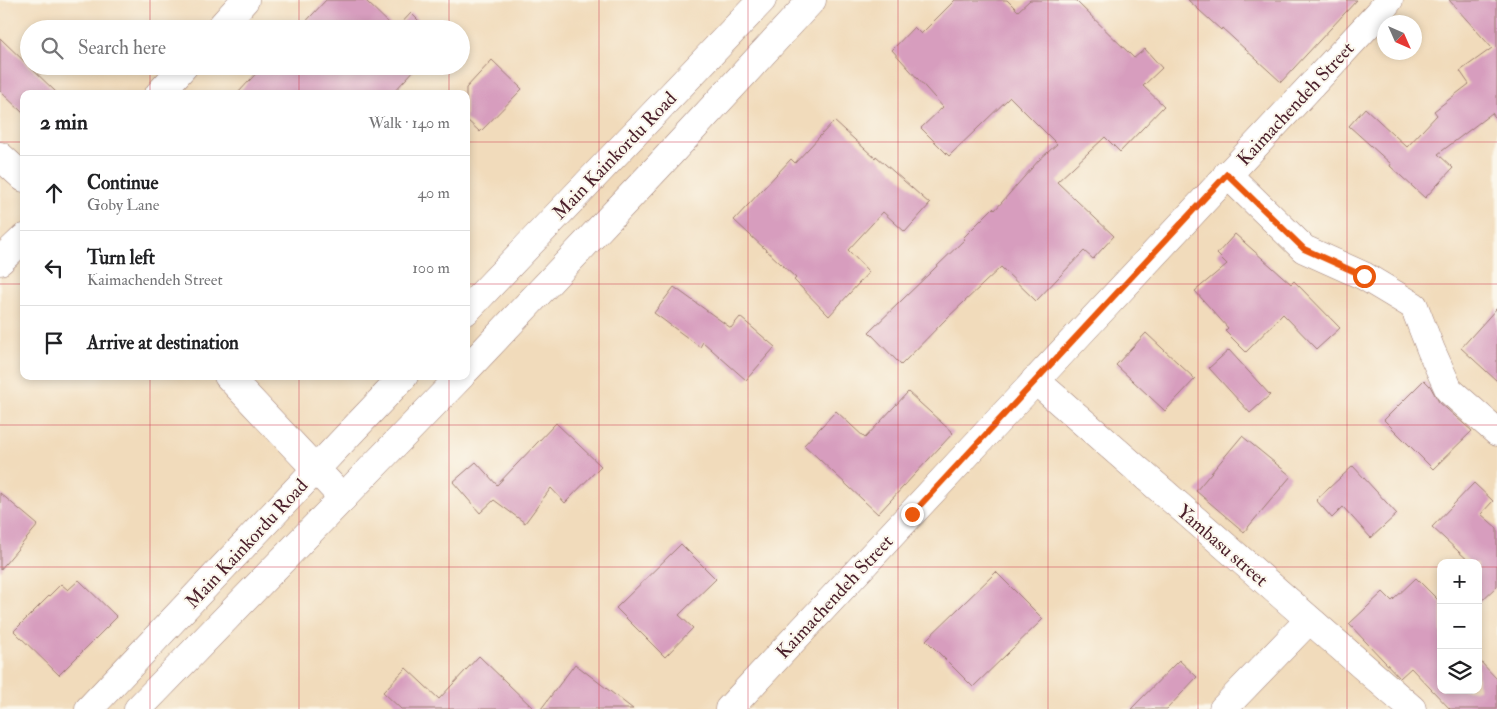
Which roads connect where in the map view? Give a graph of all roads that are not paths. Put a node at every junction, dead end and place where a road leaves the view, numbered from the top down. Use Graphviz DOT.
graph roads {
  1 [pos="245,0"];
  2 [pos="762,0"];
  3 [pos="812,0"];
  4 [pos="1389,0"];
  5 [pos="227,20"];
  6 [pos="176,75"];
  7 [pos="163,90"];
  8 [pos="627,142"];
  9 [pos="0,156"];
  10 [pos="657,168"];
  11 [pos="20,174"];
  12 [pos="1227,174"];
  13 [pos="20,242"];
  14 [pos="529,245"];
  15 [pos="0,261"];
  16 [pos="560,271"];
  17 [pos="470,306"];
  18 [pos="470,366"];
  19 [pos="232,380"];
  20 [pos="400,380"];
  21 [pos="456,380"];
  22 [pos="1035,380"];
  23 [pos="1497,432"];
  24 [pos="315,469"];
  25 [pos="342,498"];
  26 [pos="1309,620"];
  27 [pos="89,709"];
  28 [pos="138,709"];
  29 [pos="729,709"];
  30 [pos="1223,709"];
  31 [pos="1412,709"];
  1 -- 5 [label="main road"];
  2 -- 8 [label="main road, Main Kainkordu Road"];
  3 -- 10 [label="main road"];
  4 -- 12 [label="main road, Kaimachendeh Street"];
  6 -- 7 [label="main road"];
  8 -- 10 [label="main road"];
  8 -- 14 [label="main road, Main Kainkordu Road"];
  9 -- 11 [label="main road"];
  10 -- 16 [label="main road"];
  12 -- 22 [label="main road, Kaimachendeh Street"];
  12 -- 23 [label="main road"];
  13 -- 15 [label="main road"];
  14 -- 16 [label="main road"];
  14 -- 17 [label="main road, Main Kainkordu Road"];
  16 -- 18 [label="main road"];
  19 -- 24 [label="main road"];
  20 -- 24 [label="main road, Main Kainkordu Road"];
  21 -- 25 [label="main road"];
  22 -- 26 [label="main road, Yambasu street"];
  22 -- 29 [label="main road, Kaimachendeh Street"];
  24 -- 25 [label="main road"];
  24 -- 27 [label="main road, Main Kainkordu Road"];
  25 -- 28 [label="main road"];
  26 -- 30 [label="main road"];
  26 -- 31 [label="main road, Yambasu street"];
}
